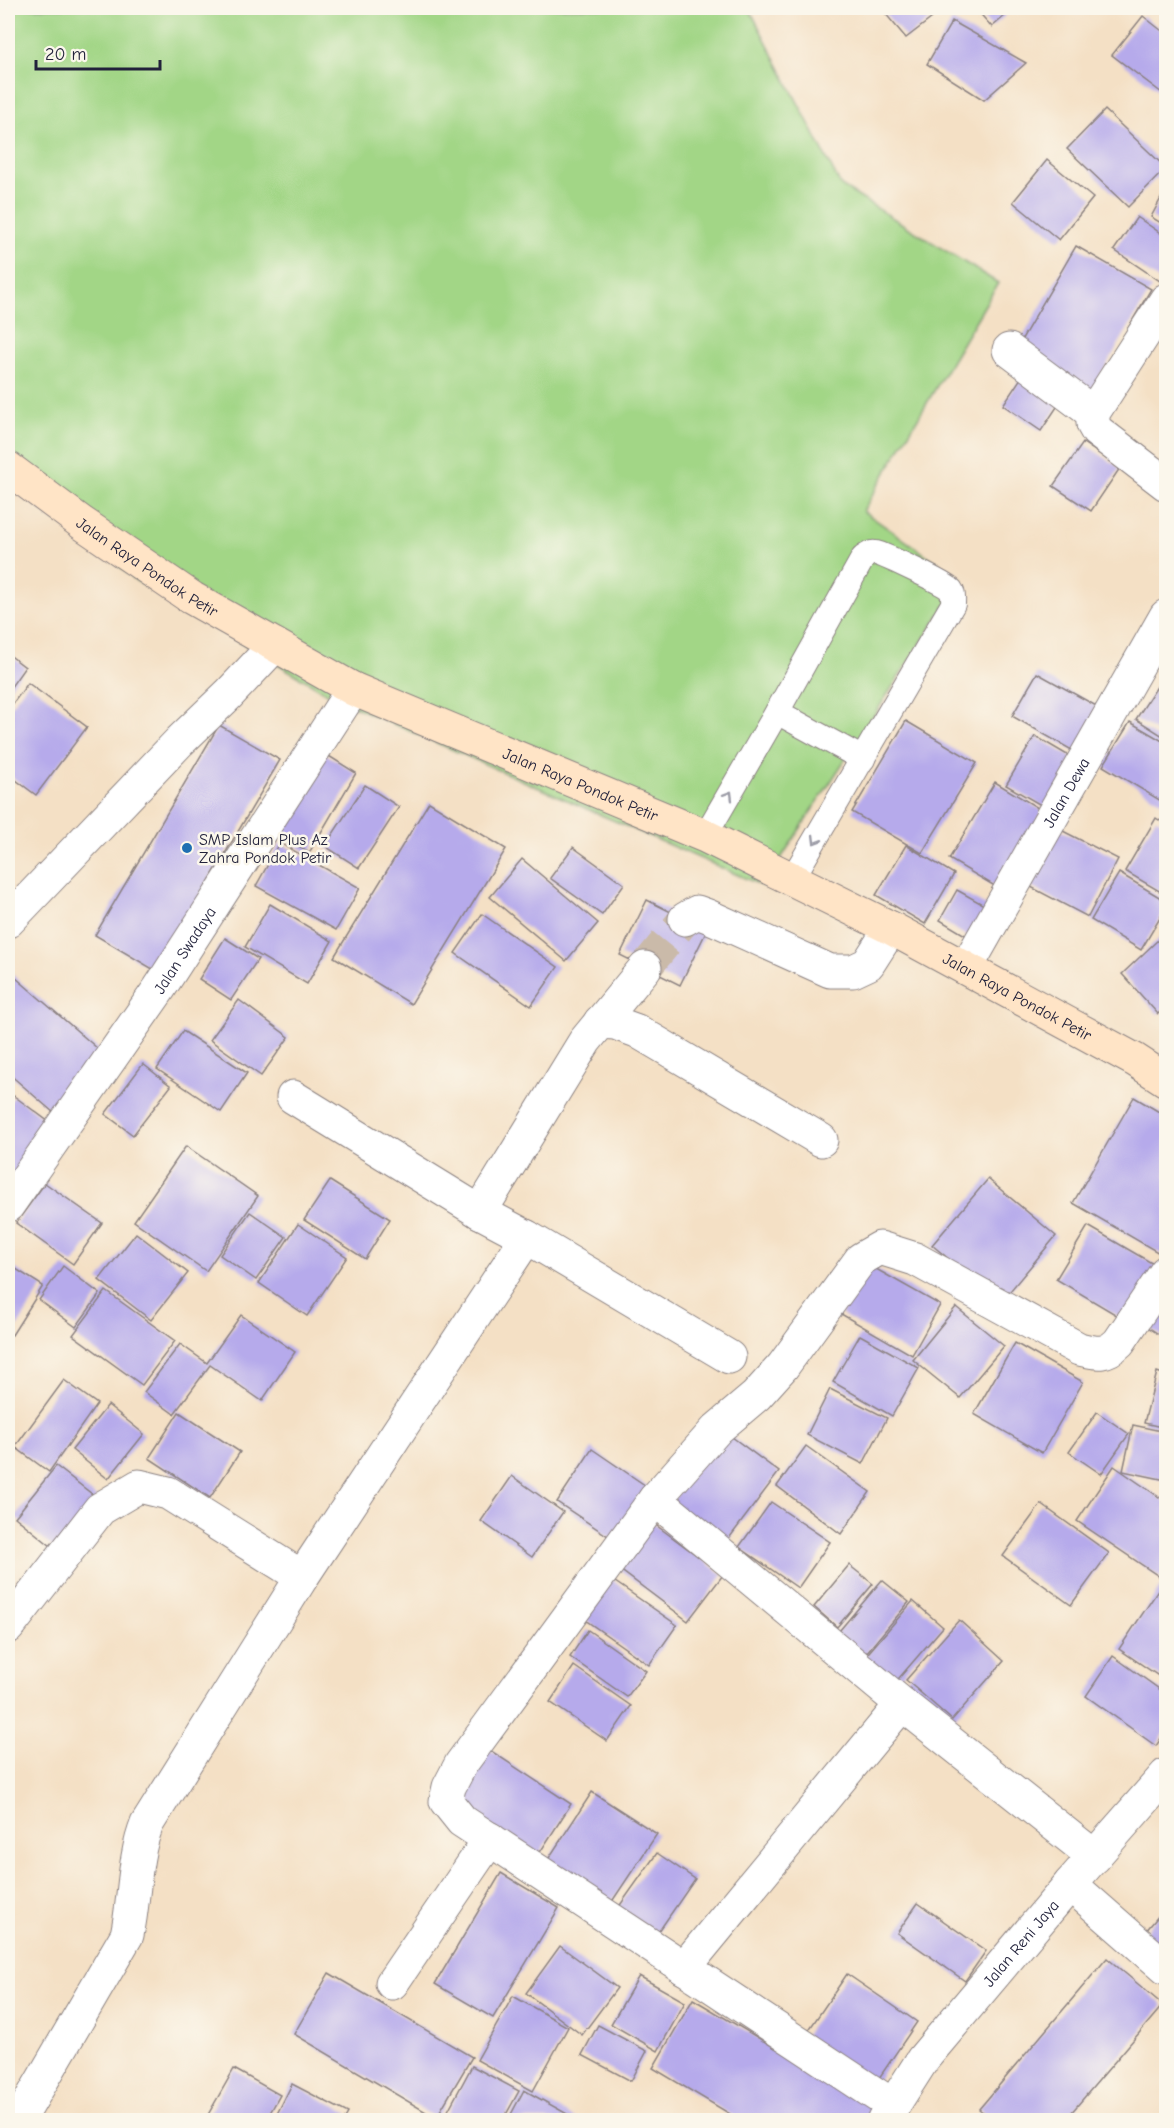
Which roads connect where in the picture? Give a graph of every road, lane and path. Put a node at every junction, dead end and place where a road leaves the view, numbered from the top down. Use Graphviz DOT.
graph roads {
  1 [pos="1167,300"];
  2 [pos="1009,350"];
  3 [pos="1093,413"];
  4 [pos="8,468"];
  5 [pos="1167,484"];
  6 [pos="1167,616"];
  7 [pos="275,645"];
  8 [pos="353,689"];
  9 [pos="777,712"];
  10 [pos="863,759"];
  11 [pos="705,836"];
  12 [pos="792,879"];
  13 [pos="685,919"];
  14 [pos="8,921"];
  15 [pos="891,928"];
  16 [pos="645,968"];
  17 [pos="966,968"];
  18 [pos="600,1023"];
  19 [pos="1167,1080"];
  20 [pos="293,1097"];
  21 [pos="821,1140"];
  22 [pos="8,1205"];
  23 [pos="480,1212"];
  24 [pos="527,1237"];
  25 [pos="1167,1272"];
  26 [pos="729,1357"];
  27 [pos="655,1499"];
  28 [pos="302,1577"];
  29 [pos="8,1628"];
  30 [pos="902,1704"];
  31 [pos="1167,1774"];
  32 [pos="490,1839"];
  33 [pos="1095,1857"];
  34 [pos="1071,1884"];
  35 [pos="684,1968"];
  36 [pos="1167,1968"];
  37 [pos="392,1983"];
  38 [pos="888,2113"];
  39 [pos="19,2121"];
  1 -- 3 [label="street"];
  2 -- 3 [label="street"];
  3 -- 5 [label="street"];
  4 -- 7 [label="main road, Jalan Raya Pondok Petir"];
  6 -- 17 [label="street, Jalan Dewa"];
  7 -- 8 [label="main road, Jalan Raya Pondok Petir"];
  7 -- 14 [label="street"];
  8 -- 11 [label="main road, Jalan Raya Pondok Petir"];
  8 -- 22 [label="street, Jalan Swadaya"];
  9 -- 10 [label="lane"];
  9 -- 10 [label="lane"];
  11 -- 9 [label="lane, one-way"];
  10 -- 12 [label="lane, one-way"];
  11 -- 12 [label="main road, Jalan Raya Pondok Petir"];
  12 -- 15 [label="main road, Jalan Raya Pondok Petir"];
  13 -- 15 [label="street"];
  15 -- 17 [label="main road, Jalan Raya Pondok Petir"];
  16 -- 18 [label="street"];
  17 -- 19 [label="main road, Jalan Raya Pondok Petir"];
  18 -- 21 [label="street"];
  18 -- 23 [label="street"];
  20 -- 23 [label="street"];
  23 -- 24 [label="street"];
  24 -- 26 [label="street"];
  24 -- 28 [label="street"];
  25 -- 27 [label="street"];
  27 -- 30 [label="street"];
  27 -- 32 [label="street"];
  28 -- 29 [label="street"];
  28 -- 39 [label="street"];
  30 -- 33 [label="street"];
  30 -- 35 [label="street"];
  31 -- 33 [label="street, Jalan Reni Jaya"];
  32 -- 35 [label="street"];
  32 -- 37 [label="street"];
  33 -- 34 [label="street, Jalan Reni Jaya"];
  34 -- 36 [label="street"];
  34 -- 38 [label="street, Jalan Reni Jaya"];
  35 -- 38 [label="street"];
}
